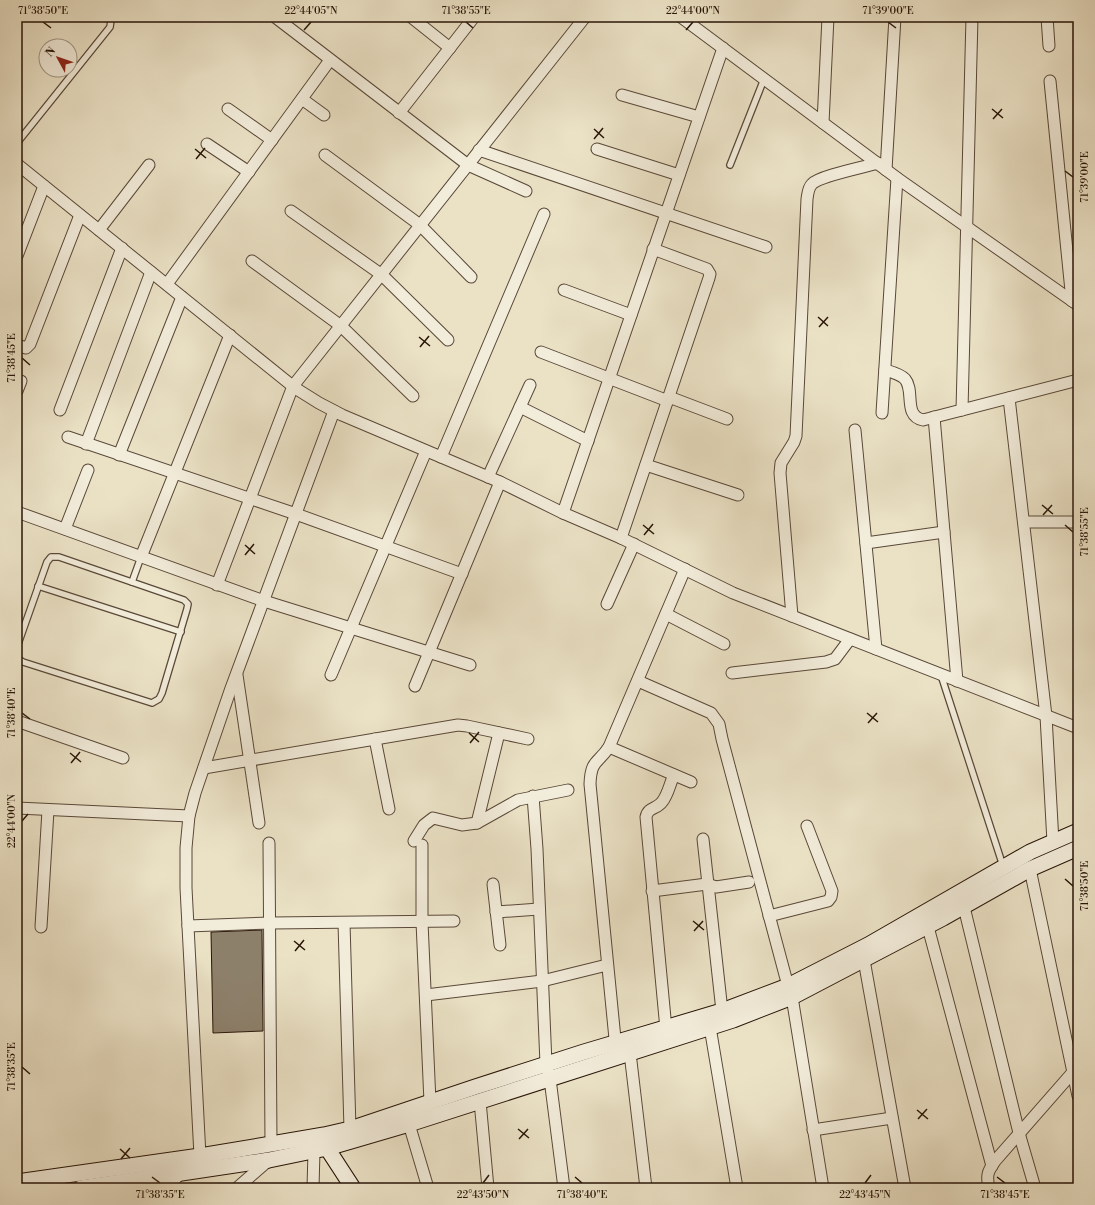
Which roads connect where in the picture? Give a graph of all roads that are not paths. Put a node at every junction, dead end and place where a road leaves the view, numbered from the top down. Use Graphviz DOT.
graph roads {
  1 [pos="108,17"];
  2 [pos="275,17"];
  3 [pos="411,17"];
  4 [pos="474,17"];
  5 [pos="585,17"];
  6 [pos="680,17"];
  7 [pos="828,17"];
  8 [pos="895,17"];
  9 [pos="972,17"];
  10 [pos="1047,17"];
  11 [pos="1049,46"];
  12 [pos="450,48"];
  13 [pos="723,48"];
  14 [pos="330,60"];
  15 [pos="764,79"];
  16 [pos="1050,81"];
  17 [pos="622,95"];
  18 [pos="302,98"];
  19 [pos="228,109"];
  20 [pos="400,113"];
  21 [pos="324,115"];
  22 [pos="699,117"];
  23 [pos="823,123"];
  24 [pos="272,140"];
  25 [pos="17,143"];
  26 [pos="207,144"];
  27 [pos="597,149"];
  28 [pos="480,150"];
  29 [pos="325,155"];
  30 [pos="17,164"];
  31 [pos="149,165"];
  32 [pos="468,165"];
  33 [pos="730,165"];
  34 [pos="882,167"];
  35 [pos="248,172"];
  36 [pos="679,176"];
  37 [pos="897,178"];
  38 [pos="44,186"];
  39 [pos="526,191"];
  40 [pos="291,211"];
  41 [pos="666,213"];
  42 [pos="544,214"];
  43 [pos="80,215"];
  44 [pos="420,226"];
  45 [pos="966,227"];
  46 [pos="99,230"];
  47 [pos="766,247"];
  48 [pos="122,248"];
  49 [pos="653,249"];
  50 [pos="17,256"];
  51 [pos="252,261"];
  52 [pos="151,272"];
  53 [pos="382,275"];
  54 [pos="471,277"];
  55 [pos="167,284"];
  56 [pos="564,290"];
  57 [pos="182,297"];
  58 [pos="1075,303"];
  59 [pos="631,315"];
  60 [pos="340,326"];
  61 [pos="230,335"];
  62 [pos="448,340"];
  63 [pos="17,345"];
  64 [pos="541,352"];
  65 [pos="885,370"];
  66 [pos="609,379"];
  67 [pos="1078,380"];
  68 [pos="530,385"];
  69 [pos="293,386"];
  70 [pos="413,396"];
  71 [pos="1009,398"];
  72 [pos="668,399"];
  73 [pos="520,407"];
  74 [pos="60,410"];
  75 [pos="962,410"];
  76 [pos="334,411"];
  77 [pos="882,413"];
  78 [pos="934,417"];
  79 [pos="727,419"];
  80 [pos="855,430"];
  81 [pos="68,437"];
  82 [pos="588,441"];
  83 [pos="86,444"];
  84 [pos="426,451"];
  85 [pos="119,455"];
  86 [pos="441,457"];
  87 [pos="646,465"];
  88 [pos="88,470"];
  89 [pos="174,474"];
  90 [pos="488,477"];
  91 [pos="500,482"];
  92 [pos="738,496"];
  93 [pos="249,499"];
  94 [pos="17,512"];
  95 [pos="562,513"];
  96 [pos="296,514"];
  97 [pos="1025,522"];
  98 [pos="1078,522"];
  99 [pos="65,529"];
  100 [pos="944,532"];
  101 [pos="621,538"];
  102 [pos="866,543"];
  103 [pos="634,544"];
  104 [pos="385,546"];
  105 [pos="141,557"];
  106 [pos="685,569"];
  107 [pos="462,574"];
  108 [pos="132,582"];
  109 [pos="217,585"];
  110 [pos="38,586"];
  111 [pos="264,601"];
  112 [pos="607,604"];
  113 [pos="666,614"];
  114 [pos="792,616"];
  115 [pos="351,628"];
  116 [pos="181,632"];
  117 [pos="850,639"];
  118 [pos="724,644"];
  119 [pos="17,647"];
  120 [pos="876,649"];
  121 [pos="429,652"];
  122 [pos="17,658"];
  123 [pos="470,665"];
  124 [pos="732,673"];
  125 [pos="236,674"];
  126 [pos="941,674"];
  127 [pos="332,675"];
  128 [pos="638,681"];
  129 [pos="957,681"];
  130 [pos="415,686"];
  131 [pos="1046,716"];
  132 [pos="17,721"];
  133 [pos="1078,728"];
  134 [pos="499,733"];
  135 [pos="375,739"];
  136 [pos="528,739"];
  137 [pos="609,747"];
  138 [pos="123,758"];
  139 [pos="250,760"];
  140 [pos="204,768"];
  141 [pos="674,775"];
  142 [pos="691,782"];
  143 [pos="568,790"];
  144 [pos="533,796"];
  145 [pos="17,808"];
  146 [pos="389,809"];
  147 [pos="48,810"];
  148 [pos="190,816"];
  149 [pos="259,823"];
  150 [pos="477,823"];
  151 [pos="807,826"];
  152 [pos="1078,831"];
  153 [pos="703,839"];
  154 [pos="269,842"];
  155 [pos="1053,842"];
  156 [pos="1078,848"];
  157 [pos="1003,867"];
  158 [pos="1030,869"];
  159 [pos="749,882"];
  160 [pos="493,884"];
  161 [pos="707,884"];
  162 [pos="652,891"];
  163 [pos="964,906"];
  164 [pos="540,908"];
  165 [pos="496,912"];
  166 [pos="769,916"];
  167 [pos="454,921"];
  168 [pos="422,922"];
  169 [pos="270,923"];
  170 [pos="344,923"];
  171 [pos="188,926"];
  172 [pos="41,927"];
  173 [pos="928,927"];
  174 [pos="500,945"];
  175 [pos="864,960"];
  176 [pos="608,965"];
  177 [pos="542,981"];
  178 [pos="790,992"];
  179 [pos="426,995"];
  180 [pos="722,1011"];
  181 [pos="666,1028"];
  182 [pos="710,1028"];
  183 [pos="621,1051"];
  184 [pos="548,1072"];
  185 [pos="1073,1072"];
  186 [pos="1078,1096"];
  187 [pos="480,1101"];
  188 [pos="430,1102"];
  189 [pos="892,1118"];
  190 [pos="409,1124"];
  191 [pos="350,1129"];
  192 [pos="813,1130"];
  193 [pos="1019,1133"];
  194 [pos="270,1144"];
  195 [pos="322,1145"];
  196 [pos="200,1156"];
  197 [pos="269,1160"];
  198 [pos="992,1166"];
  199 [pos="180,1174"];
  200 [pos="17,1182"];
  201 [pos="81,1188"];
  202 [pos="166,1188"];
  203 [pos="237,1188"];
  204 [pos="313,1188"];
  205 [pos="354,1188"];
  206 [pos="428,1188"];
  207 [pos="488,1188"];
  208 [pos="564,1188"];
  209 [pos="646,1188"];
  210 [pos="737,1188"];
  211 [pos="823,1188"];
  212 [pos="905,1188"];
  213 [pos="989,1188"];
  214 [pos="1035,1188"];
  1 -- 25 [label="lane"];
  2 -- 14 [label="street"];
  3 -- 12 [label="street"];
  4 -- 12 [label="street"];
  5 -- 28 [label="street"];
  6 -- 13 [label="street"];
  7 -- 23 [label="street"];
  8 -- 34 [label="street"];
  9 -- 45 [label="street"];
  10 -- 11 [label="street"];
  12 -- 20 [label="street"];
  13 -- 15 [label="street"];
  13 -- 22 [label="street"];
  14 -- 18 [label="street"];
  14 -- 20 [label="street"];
  15 -- 23 [label="street"];
  15 -- 33 [label="lane"];
  16 -- 58 [label="street"];
  17 -- 22 [label="street"];
  18 -- 21 [label="street"];
  18 -- 24 [label="street"];
  19 -- 24 [label="street"];
  20 -- 32 [label="street"];
  22 -- 36 [label="street"];
  23 -- 34 [label="street"];
  24 -- 35 [label="street"];
  26 -- 35 [label="street"];
  27 -- 36 [label="street"];
  28 -- 32 [label="street"];
  28 -- 41 [label="street"];
  29 -- 44 [label="street"];
  30 -- 38 [label="street"];
  31 -- 46 [label="street"];
  32 -- 39 [label="street"];
  32 -- 44 [label="street"];
  34 -- 37 [label="street"];
  34 -- 114 [label="street"];
  35 -- 55 [label="street"];
  36 -- 41 [label="street"];
  37 -- 45 [label="street"];
  37 -- 65 [label="street"];
  38 -- 43 [label="street"];
  38 -- 50 [label="street"];
  40 -- 53 [label="street"];
  41 -- 47 [label="street"];
  41 -- 49 [label="street"];
  42 -- 86 [label="street"];
  43 -- 46 [label="street"];
  43 -- 63 [label="street"];
  44 -- 53 [label="street"];
  44 -- 54 [label="street"];
  45 -- 58 [label="street"];
  45 -- 75 [label="street"];
  46 -- 48 [label="street"];
  48 -- 52 [label="street"];
  48 -- 74 [label="street"];
  49 -- 59 [label="street"];
  49 -- 72 [label="street"];
  51 -- 60 [label="street"];
  52 -- 55 [label="street"];
  52 -- 83 [label="street"];
  53 -- 60 [label="street"];
  53 -- 62 [label="street"];
  55 -- 57 [label="street"];
  56 -- 59 [label="street"];
  57 -- 61 [label="street"];
  57 -- 85 [label="street"];
  59 -- 66 [label="street"];
  60 -- 69 [label="street"];
  60 -- 70 [label="street"];
  61 -- 69 [label="street"];
  61 -- 89 [label="street"];
  64 -- 66 [label="street"];
  65 -- 77 [label="street"];
  65 -- 78 [label="street"];
  66 -- 72 [label="street"];
  66 -- 82 [label="street"];
  67 -- 71 [label="street"];
  68 -- 73 [label="street"];
  69 -- 76 [label="street"];
  69 -- 93 [label="street"];
  71 -- 75 [label="street"];
  71 -- 97 [label="street"];
  72 -- 79 [label="street"];
  72 -- 87 [label="street"];
  73 -- 82 [label="street"];
  73 -- 90 [label="street"];
  75 -- 78 [label="street"];
  76 -- 84 [label="street"];
  76 -- 96 [label="street"];
  78 -- 100 [label="street"];
  80 -- 102 [label="street"];
  81 -- 83 [label="street"];
  82 -- 95 [label="street"];
  83 -- 85 [label="street"];
  84 -- 86 [label="street"];
  84 -- 104 [label="street"];
  85 -- 89 [label="street"];
  86 -- 90 [label="street"];
  87 -- 92 [label="street"];
  87 -- 101 [label="street"];
  88 -- 99 [label="street"];
  89 -- 93 [label="street"];
  89 -- 105 [label="street"];
  90 -- 91 [label="street"];
  91 -- 95 [label="street"];
  91 -- 107 [label="street"];
  93 -- 96 [label="street"];
  93 -- 109 [label="street"];
  94 -- 99 [label="street"];
  95 -- 101 [label="street"];
  96 -- 104 [label="street"];
  96 -- 111 [label="street"];
  97 -- 98 [label="street"];
  97 -- 131 [label="street"];
  99 -- 105 [label="street"];
  100 -- 102 [label="street"];
  100 -- 129 [label="street"];
  101 -- 103 [label="street"];
  102 -- 120 [label="street"];
  103 -- 106 [label="street"];
  103 -- 112 [label="street"];
  104 -- 107 [label="street"];
  104 -- 115 [label="street"];
  105 -- 108 [label="lane"];
  105 -- 109 [label="street"];
  106 -- 113 [label="street"];
  106 -- 114 [label="street"];
  107 -- 121 [label="street"];
  108 -- 110 [label="lane"];
  108 -- 116 [label="lane"];
  109 -- 111 [label="street"];
  110 -- 116 [label="lane"];
  110 -- 119 [label="lane"];
  111 -- 115 [label="street"];
  111 -- 125 [label="street"];
  113 -- 118 [label="street"];
  113 -- 128 [label="street"];
  114 -- 117 [label="street"];
  115 -- 121 [label="street"];
  115 -- 127 [label="street"];
  116 -- 122 [label="lane"];
  117 -- 120 [label="street"];
  117 -- 124 [label="street"];
  120 -- 126 [label="street"];
  121 -- 123 [label="street"];
  121 -- 130 [label="street"];
  125 -- 139 [label="street"];
  125 -- 140 [label="street"];
  126 -- 129 [label="street"];
  126 -- 157 [label="lane"];
  128 -- 137 [label="street"];
  128 -- 166 [label="street"];
  129 -- 131 [label="street"];
  131 -- 133 [label="street"];
  131 -- 155 [label="street"];
  132 -- 138 [label="street"];
  134 -- 135 [label="street"];
  134 -- 136 [label="street"];
  134 -- 150 [label="street"];
  135 -- 139 [label="street"];
  135 -- 146 [label="street"];
  137 -- 141 [label="street"];
  137 -- 176 [label="street"];
  139 -- 140 [label="street"];
  139 -- 149 [label="street"];
  140 -- 148 [label="street"];
  141 -- 142 [label="street"];
  141 -- 162 [label="street"];
  143 -- 144 [label="street"];
  144 -- 150 [label="street"];
  144 -- 164 [label="street"];
  145 -- 147 [label="street"];
  147 -- 148 [label="street"];
  147 -- 172 [label="street"];
  148 -- 171 [label="street"];
  150 -- 168 [label="street"];
  151 -- 166 [label="street"];
  152 -- 155 [label="main road"];
  153 -- 161 [label="street"];
  154 -- 169 [label="street"];
  155 -- 157 [label="main road"];
  156 -- 158 [label="main road"];
  157 -- 178 [label="main road"];
  158 -- 163 [label="main road"];
  158 -- 185 [label="street"];
  159 -- 161 [label="street"];
  160 -- 165 [label="street"];
  161 -- 162 [label="street"];
  161 -- 180 [label="street"];
  162 -- 181 [label="street"];
  163 -- 173 [label="main road"];
  163 -- 193 [label="street"];
  164 -- 165 [label="street"];
  164 -- 177 [label="street"];
  165 -- 174 [label="street"];
  166 -- 178 [label="street"];
  167 -- 168 [label="street"];
  168 -- 170 [label="street"];
  168 -- 179 [label="street"];
  169 -- 170 [label="street"];
  169 -- 171 [label="street"];
  169 -- 194 [label="street"];
  170 -- 191 [label="street"];
  171 -- 196 [label="street"];
  173 -- 175 [label="main road"];
  173 -- 198 [label="street"];
  175 -- 178 [label="main road"];
  175 -- 189 [label="street"];
  176 -- 177 [label="street"];
  176 -- 183 [label="street"];
  177 -- 179 [label="street"];
  177 -- 184 [label="street"];
  178 -- 180 [label="main road"];
  178 -- 182 [label="main road"];
  178 -- 192 [label="street"];
  179 -- 188 [label="street"];
  180 -- 181 [label="main road"];
  181 -- 183 [label="main road"];
  182 -- 183 [label="main road"];
  182 -- 210 [label="street"];
  183 -- 184 [label="main road"];
  183 -- 209 [label="street"];
  184 -- 187 [label="main road"];
  184 -- 188 [label="main road"];
  184 -- 208 [label="street"];
  185 -- 186 [label="street"];
  185 -- 193 [label="street"];
  187 -- 190 [label="main road"];
  187 -- 207 [label="street"];
  188 -- 191 [label="main road"];
  189 -- 192 [label="street"];
  189 -- 212 [label="street"];
  190 -- 195 [label="main road"];
  190 -- 206 [label="street"];
  191 -- 195 [label="main road"];
  192 -- 211 [label="street"];
  193 -- 198 [label="street"];
  193 -- 214 [label="street"];
  194 -- 195 [label="main road"];
  194 -- 196 [label="main road"];
  195 -- 197 [label="main road"];
  195 -- 204 [label="street"];
  195 -- 205 [label="main road"];
  196 -- 200 [label="main road"];
  197 -- 199 [label="main road"];
  197 -- 203 [label="street"];
  198 -- 213 [label="street"];
  199 -- 201 [label="main road"];
  199 -- 202 [label="street"];
}
